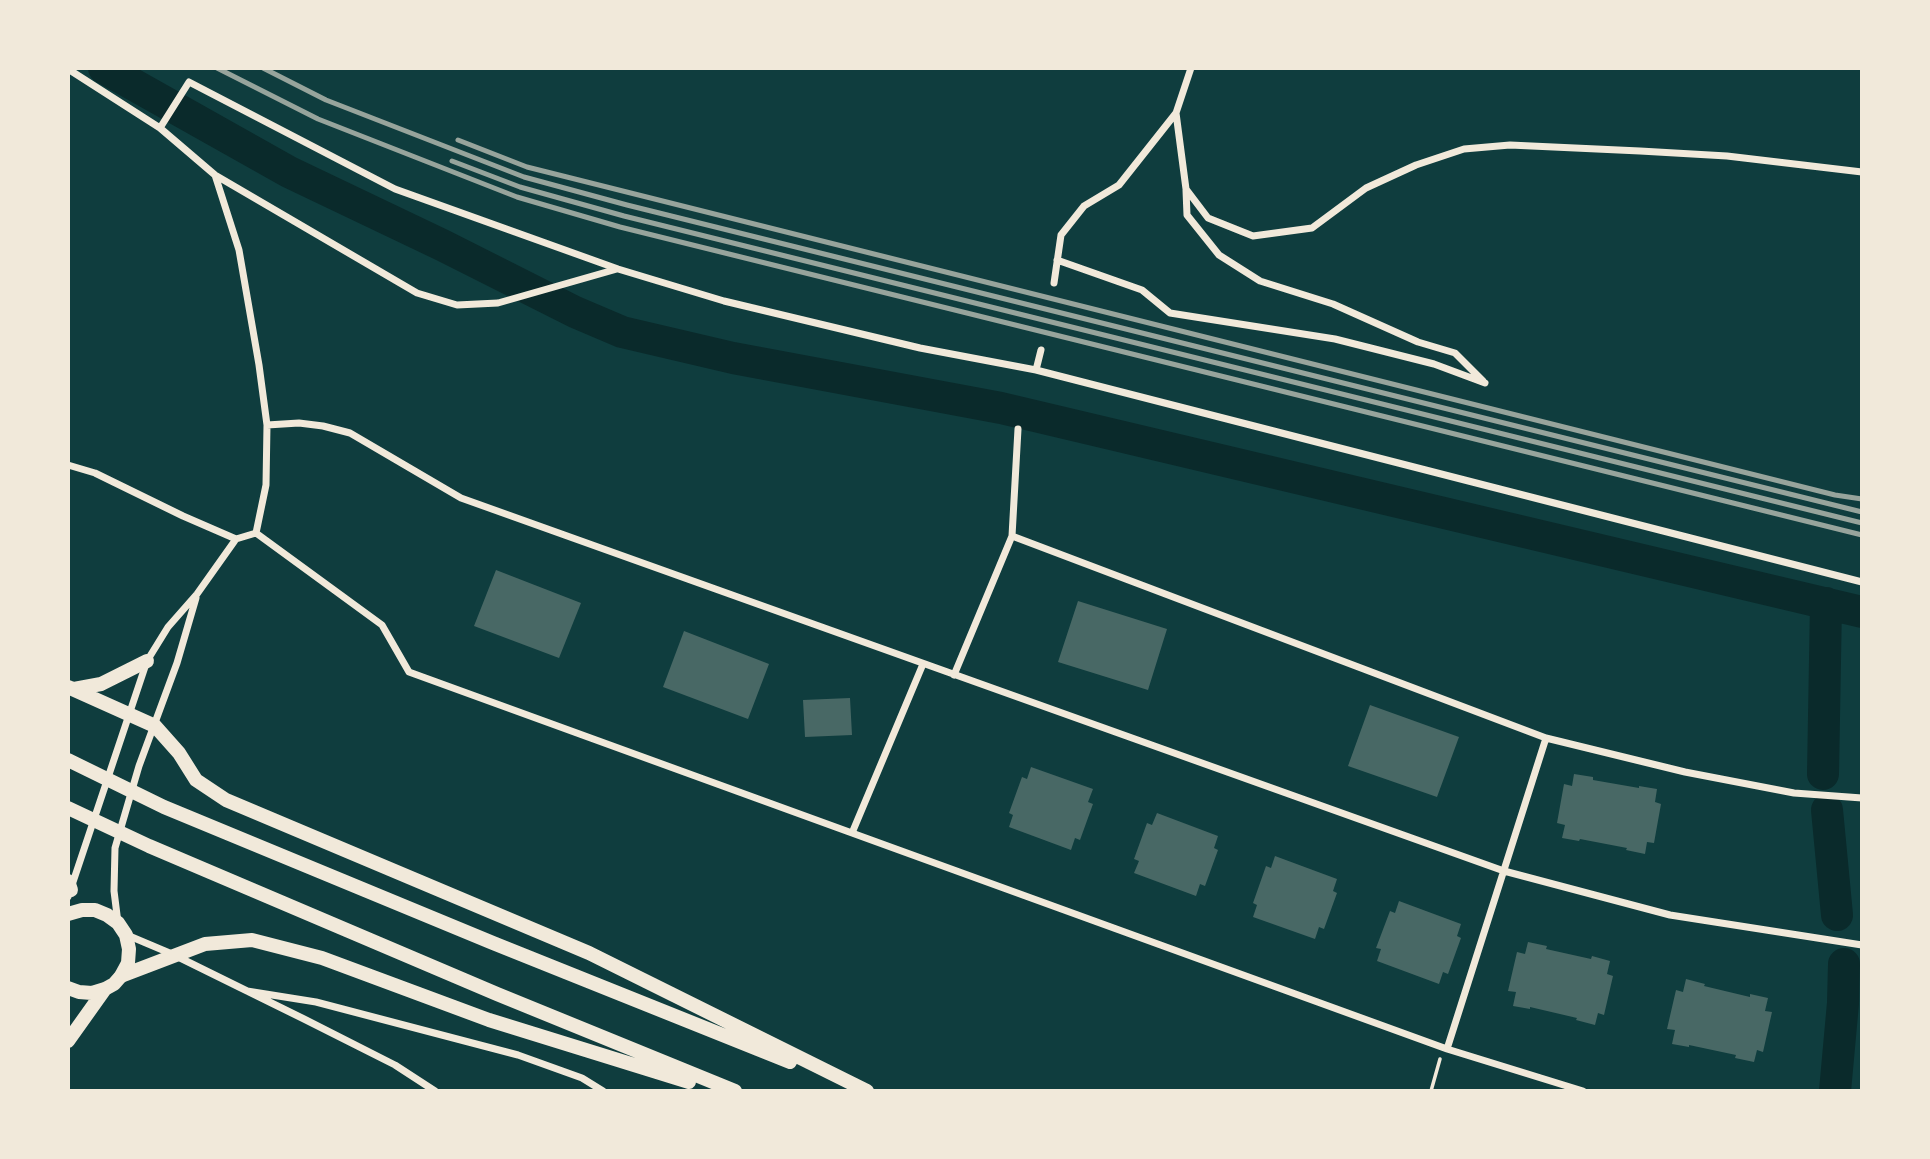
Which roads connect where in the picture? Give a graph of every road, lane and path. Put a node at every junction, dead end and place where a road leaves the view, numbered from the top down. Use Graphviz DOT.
graph roads {
  1 [pos="1191,68"];
  2 [pos="68,69"];
  3 [pos="1176,113"];
  4 [pos="160,128"];
  5 [pos="1862,173"];
  6 [pos="215,175"];
  7 [pos="1186,189"];
  8 [pos="1057,260"];
  9 [pos="618,269"];
  10 [pos="1054,284"];
  11 [pos="1041,349"];
  12 [pos="1036,370"];
  13 [pos="267,425"];
  14 [pos="1018,429"];
  15 [pos="68,464"];
  16 [pos="256,533"];
  17 [pos="1012,536"];
  18 [pos="236,538"];
  19 [pos="1862,582"];
  20 [pos="197,594"];
  21 [pos="147,661"];
  22 [pos="923,664"];
  23 [pos="954,675"];
  24 [pos="71,688"];
  25 [pos="129,713"];
  26 [pos="155,726"];
  27 [pos="1546,738"];
  28 [pos="68,760"];
  29 [pos="1862,799"];
  30 [pos="74,811"];
  31 [pos="852,832"];
  32 [pos="1504,872"];
  33 [pos="69,889"];
  34 [pos="68,914"];
  35 [pos="122,929"];
  36 [pos="1862,944"];
  37 [pos="172,954"];
  38 [pos="121,976"];
  39 [pos="68,988"];
  40 [pos="105,989"];
  41 [pos="247,991"];
  42 [pos="68,1041"];
  43 [pos="1447,1049"];
  44 [pos="435,1091"];
  45 [pos="603,1091"];
  46 [pos="718,1091"];
  47 [pos="735,1091"];
  48 [pos="865,1091"];
  49 [pos="1583,1091"];
  1 -- 3 [label="street"];
  2 -- 4 [label="street"];
  3 -- 7 [label="street"];
  3 -- 8 [label="street"];
  4 -- 6 [label="street"];
  4 -- 9 [label="street"];
  5 -- 7 [label="street"];
  6 -- 9 [label="street"];
  6 -- 13 [label="street"];
  7 -- 8 [label="street"];
  8 -- 10 [label="street"];
  9 -- 12 [label="street"];
  11 -- 12 [label="street"];
  12 -- 19 [label="street"];
  13 -- 16 [label="street"];
  13 -- 22 [label="street"];
  14 -- 17 [label="street"];
  15 -- 18 [label="street"];
  16 -- 18 [label="street"];
  16 -- 31 [label="street"];
  17 -- 23 [label="street"];
  17 -- 27 [label="street"];
  18 -- 20 [label="street"];
  20 -- 21 [label="street"];
  20 -- 26 [label="street"];
  21 -- 24 [label="main road"];
  21 -- 25 [label="street"];
  22 -- 23 [label="street"];
  22 -- 31 [label="street"];
  23 -- 32 [label="street"];
  24 -- 25 [label="main road"];
  25 -- 26 [label="main road"];
  25 -- 33 [label="street"];
  26 -- 35 [label="street"];
  26 -- 48 [label="main road"];
  27 -- 29 [label="street"];
  27 -- 32 [label="street"];
  28 -- 48 [label="main road"];
  30 -- 47 [label="main road"];
  31 -- 43 [label="street"];
  32 -- 36 [label="street"];
  32 -- 43 [label="street"];
  34 -- 35 [label="main road"];
  35 -- 37 [label="street"];
  35 -- 38 [label="main road"];
  37 -- 38 [label="main road"];
  37 -- 41 [label="street"];
  37 -- 46 [label="main road"];
  38 -- 40 [label="main road"];
  39 -- 40 [label="main road"];
  40 -- 42 [label="main road"];
  41 -- 44 [label="street"];
  41 -- 45 [label="street"];
  43 -- 49 [label="street"];
}
